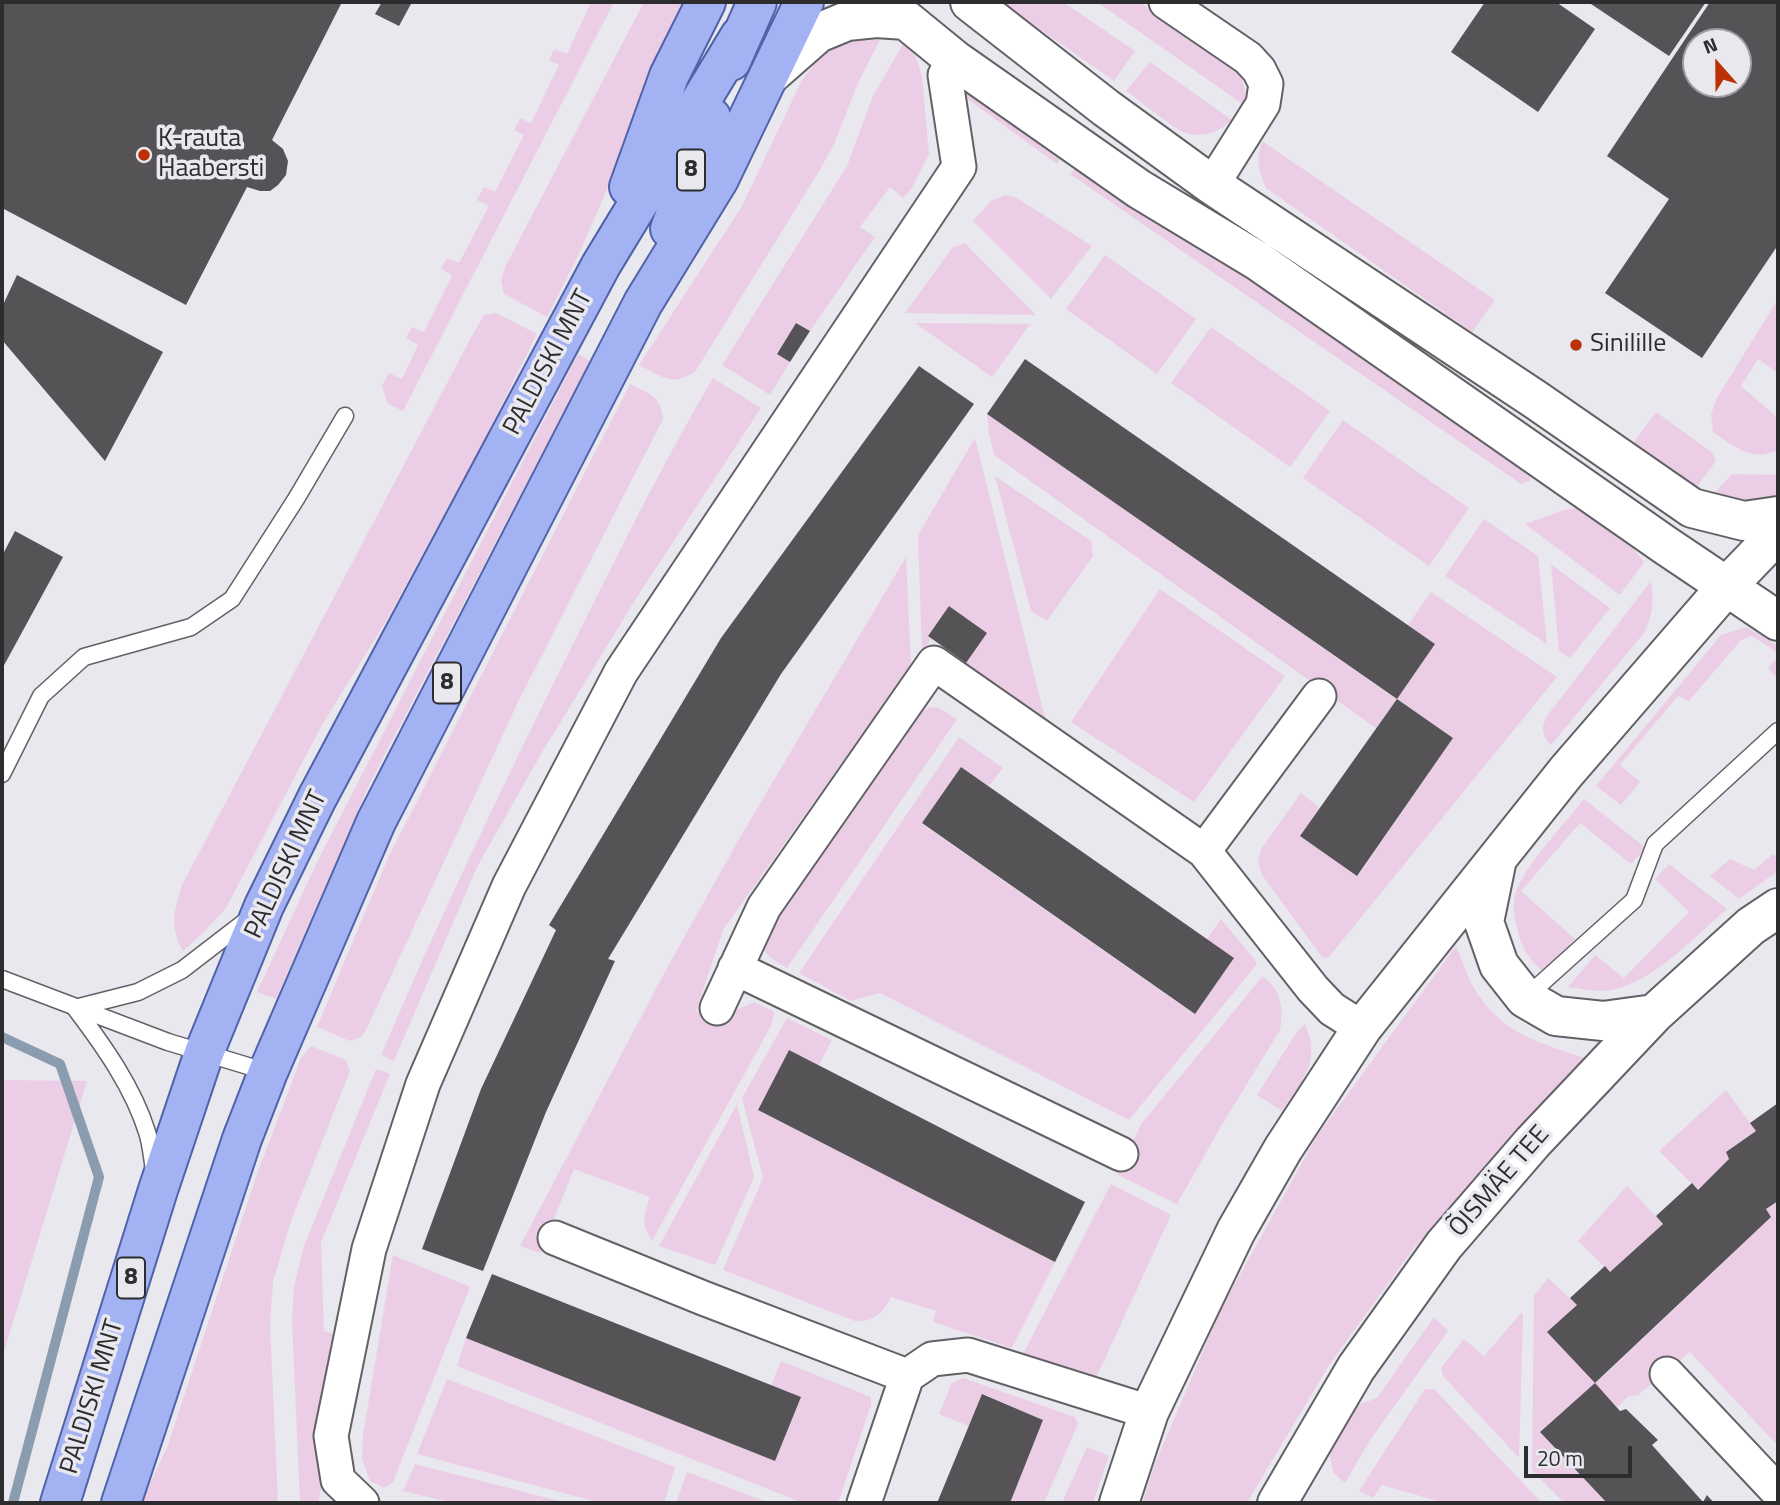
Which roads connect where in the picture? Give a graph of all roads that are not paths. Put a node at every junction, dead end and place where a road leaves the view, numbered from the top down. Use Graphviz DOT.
graph roads {
  1 [pos="706,2"];
  2 [pos="757,2"];
  3 [pos="804,2"];
  4 [pos="1166,2"];
  5 [pos="979,9"];
  6 [pos="740,36"];
  7 [pos="955,60"];
  8 [pos="769,76"];
  9 [pos="1212,185"];
  10 [pos="601,265"];
  11 [pos="643,303"];
  12 [pos="345,416"];
  13 [pos="1778,516"];
  14 [pos="1778,533"];
  15 [pos="1727,586"];
  16 [pos="1778,621"];
  17 [pos="1319,696"];
  18 [pos="1778,731"];
  19 [pos="2,774"];
  20 [pos="1204,850"];
  21 [pos="1497,857"];
  22 [pos="264,906"];
  23 [pos="1778,908"];
  24 [pos="735,968"];
  25 [pos="2,979"];
  26 [pos="1525,998"];
  27 [pos="717,1007"];
  28 [pos="75,1008"];
  29 [pos="1654,1014"];
  30 [pos="1362,1028"];
  31 [pos="204,1053"];
  32 [pos="268,1072"];
  33 [pos="1121,1154"];
  34 [pos="158,1190"];
  35 [pos="555,1238"];
  36 [pos="1667,1374"];
  37 [pos="906,1376"];
  38 [pos="1150,1412"];
  39 [pos="1778,1492"];
  40 [pos="60,1503"];
  41 [pos="121,1503"];
  42 [pos="362,1503"];
  43 [pos="864,1503"];
  44 [pos="1119,1503"];
  45 [pos="1277,1503"];
  1 -- 10 [label="main road, PALDISKI MNT / 8"];
  2 -- 6 [label="main road, PALDISKI MNT / 8"];
  3 -- 8 [label="main road, PALDISKI MNT / 8"];
  4 -- 9 [label="street"];
  5 -- 7 [label="main road"];
  5 -- 9 [label="main road"];
  6 -- 10 [label="main road, PALDISKI MNT / 8"];
  6 -- 11 [label="main road, PALDISKI MNT / 8"];
  7 -- 8 [label="main road"];
  7 -- 15 [label="main road"];
  7 -- 42 [label="street"];
  8 -- 11 [label="main road, PALDISKI MNT / 8"];
  9 -- 13 [label="main road"];
  10 -- 22 [label="main road, PALDISKI MNT / 8"];
  11 -- 32 [label="main road, PALDISKI MNT / 8"];
  12 -- 19 [label="lane"];
  14 -- 15 [label="main road"];
  15 -- 16 [label="main road"];
  15 -- 21 [label="main road"];
  17 -- 20 [label="street"];
  18 -- 26 [label="lane"];
  20 -- 24 [label="street"];
  20 -- 30 [label="street"];
  21 -- 26 [label="main road"];
  21 -- 30 [label="main road"];
  22 -- 28 [label="lane"];
  22 -- 31 [label="main road, PALDISKI MNT / 8"];
  23 -- 29 [label="main road, ÕISMÄE TEE"];
  24 -- 27 [label="street"];
  24 -- 33 [label="street"];
  25 -- 28 [label="lane"];
  26 -- 29 [label="main road"];
  28 -- 31 [label="lane"];
  28 -- 34 [label="lane"];
  29 -- 45 [label="main road, ÕISMÄE TEE"];
  30 -- 38 [label="main road"];
  31 -- 32 [label="lane"];
  31 -- 34 [label="main road, PALDISKI MNT / 8"];
  32 -- 41 [label="main road, PALDISKI MNT / 8"];
  34 -- 40 [label="main road, PALDISKI MNT / 8"];
  35 -- 37 [label="street"];
  36 -- 39 [label="street"];
  37 -- 38 [label="street"];
  37 -- 43 [label="street"];
  38 -- 44 [label="main road"];
}
